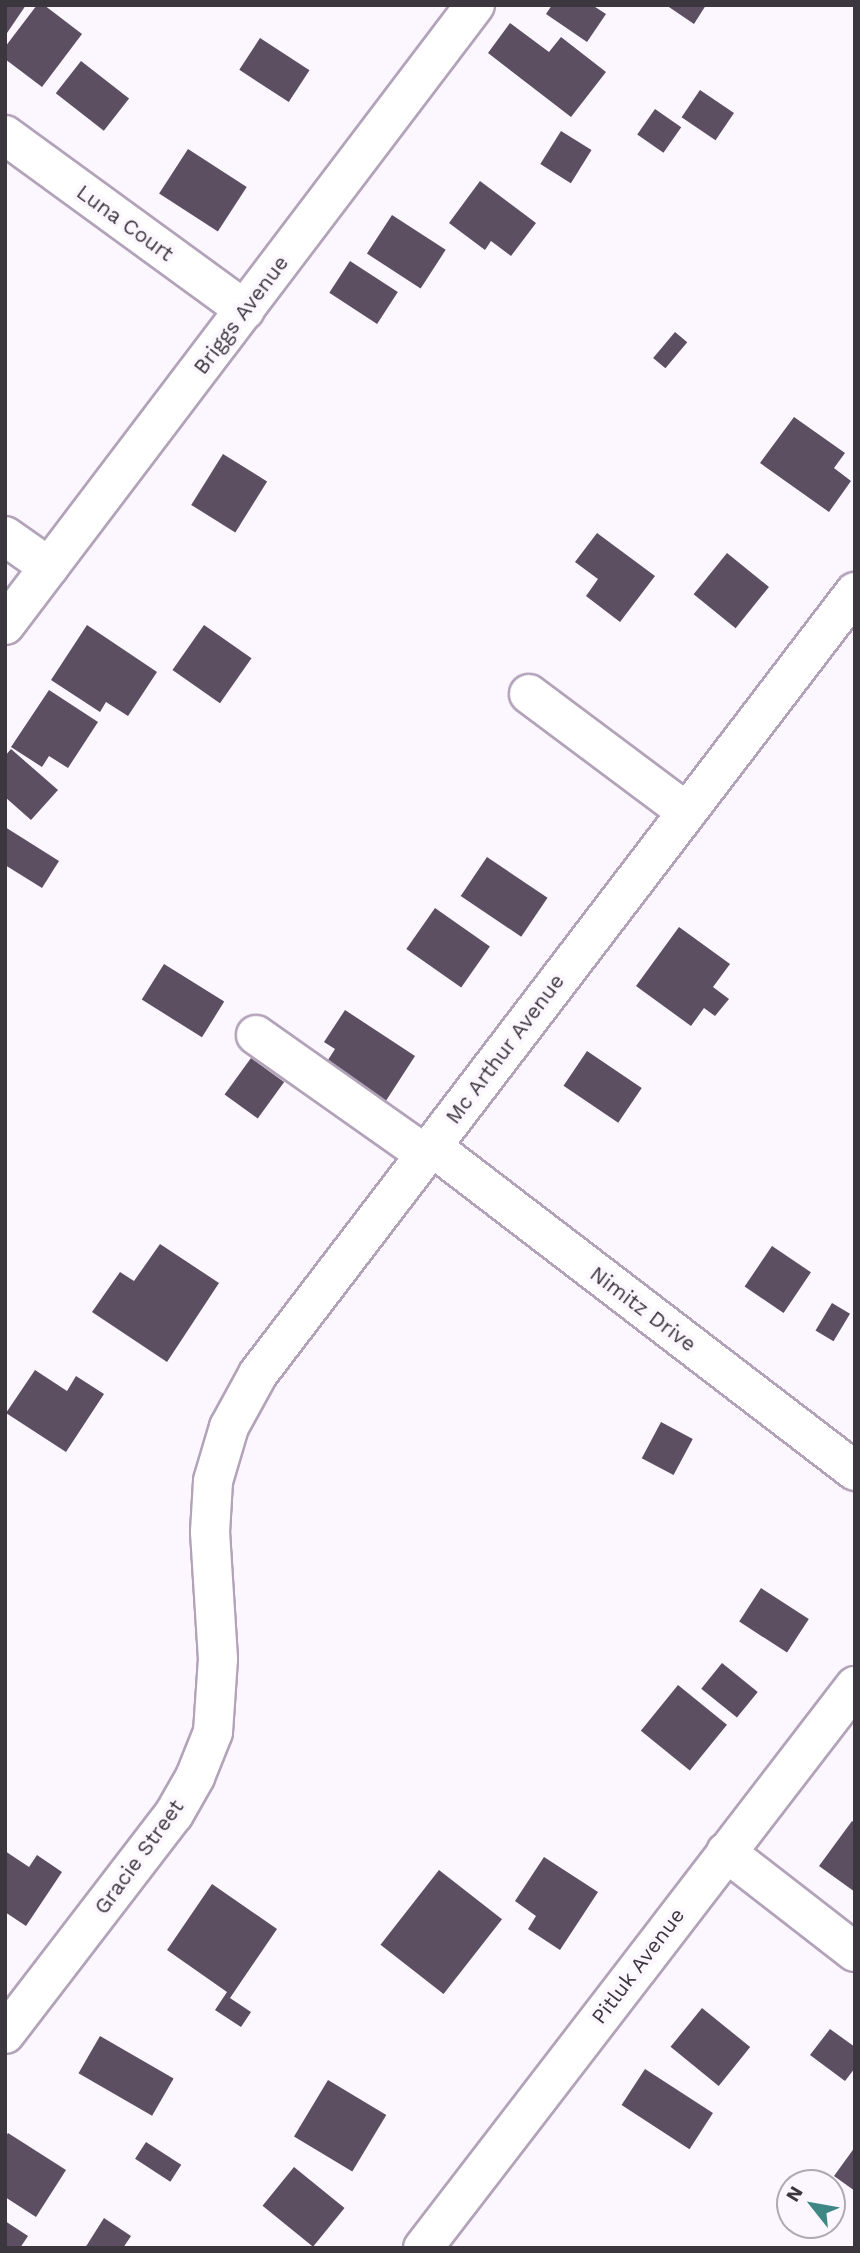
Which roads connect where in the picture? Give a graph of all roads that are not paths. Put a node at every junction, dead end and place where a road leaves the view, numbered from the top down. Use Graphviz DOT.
graph roads {
  1 [pos="475,5"];
  2 [pos="5,135"];
  3 [pos="245,310"];
  4 [pos="5,536"];
  5 [pos="50,566"];
  6 [pos="855,592"];
  7 [pos="5,625"];
  8 [pos="529,694"];
  9 [pos="687,812"];
  10 [pos="256,1035"];
  11 [pos="428,1150"];
  12 [pos="855,1471"];
  13 [pos="209,1532"];
  14 [pos="855,1686"];
  15 [pos="726,1852"];
  16 [pos="855,1952"];
  17 [pos="5,2034"];
  18 [pos="423,2248"];
  1 -- 3 [label="street, Briggs Avenue"];
  2 -- 3 [label="street, Luna Court"];
  3 -- 5 [label="street, Briggs Avenue"];
  4 -- 5 [label="street"];
  5 -- 7 [label="street, Briggs Avenue"];
  6 -- 9 [label="street, Mc Arthur Avenue"];
  8 -- 9 [label="street"];
  9 -- 11 [label="street, Mc Arthur Avenue"];
  10 -- 11 [label="street, Nimitz Drive"];
  11 -- 12 [label="street, Nimitz Drive"];
  11 -- 13 [label="street, Mc Arthur Avenue"];
  13 -- 17 [label="street, Gracie Street"];
  14 -- 15 [label="street, Pitluk Avenue"];
  15 -- 16 [label="street"];
  15 -- 18 [label="street, Pitluk Avenue"];
}
